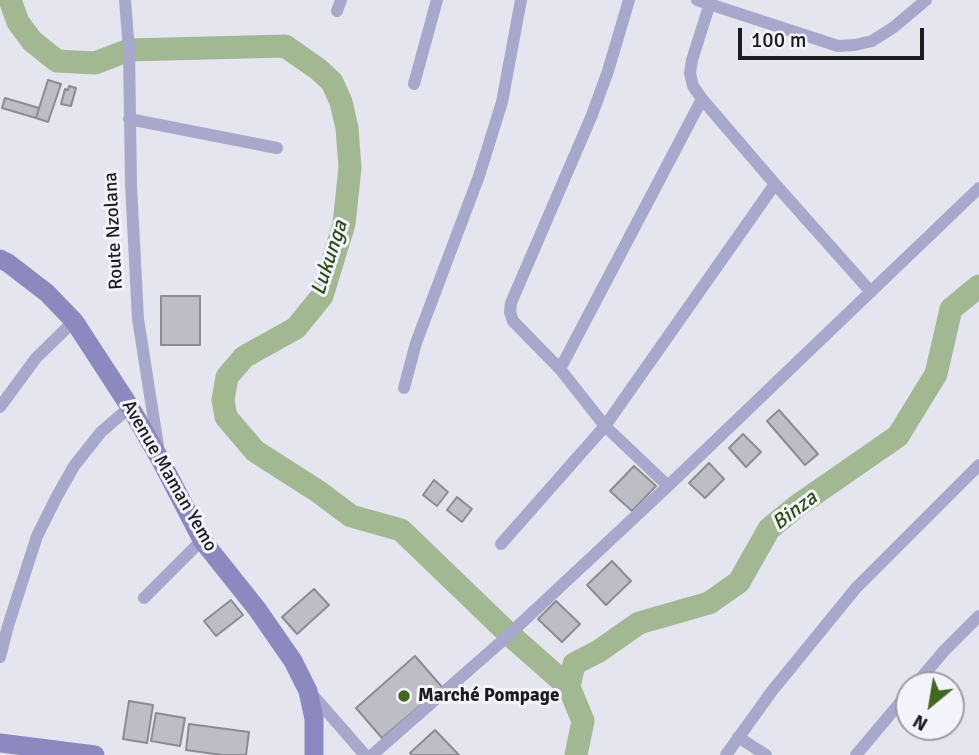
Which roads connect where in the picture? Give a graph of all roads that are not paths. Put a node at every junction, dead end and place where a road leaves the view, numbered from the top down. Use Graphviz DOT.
graph roads {
  1 [pos="125,0"];
  2 [pos="437,0"];
  3 [pos="521,0"];
  4 [pos="629,0"];
  5 [pos="926,0"];
  6 [pos="706,1"];
  7 [pos="414,84"];
  8 [pos="702,99"];
  9 [pos="129,119"];
  10 [pos="277,148"];
  11 [pos="775,184"];
  12 [pos="979,188"];
  13 [pos="3,265"];
  14 [pos="871,292"];
  15 [pos="74,321"];
  16 [pos="560,369"];
  17 [pos="404,388"];
  18 [pos="0,407"];
  19 [pos="130,407"];
  20 [pos="605,426"];
  21 [pos="160,459"];
  22 [pos="979,465"];
  23 [pos="668,486"];
  24 [pos="202,540"];
  25 [pos="501,544"];
  26 [pos="144,597"];
  27 [pos="979,616"];
  28 [pos="4,625"];
  29 [pos="0,657"];
  30 [pos="927,671"];
  31 [pos="308,691"];
  32 [pos="895,709"];
  33 [pos="738,737"];
  34 [pos="0,743"];
  35 [pos="94,755"];
  36 [pos="314,755"];
  37 [pos="365,755"];
  38 [pos="372,755"];
  39 [pos="726,755"];
  40 [pos="766,755"];
  41 [pos="856,755"];
  1 -- 9 [label="street, Route Nzolana"];
  2 -- 7 [label="street"];
  3 -- 17 [label="street"];
  4 -- 16 [label="street"];
  5 -- 6 [label="street"];
  6 -- 8 [label="street"];
  8 -- 11 [label="street"];
  8 -- 16 [label="street"];
  9 -- 10 [label="street"];
  9 -- 21 [label="street, Route Nzolana"];
  11 -- 14 [label="street"];
  11 -- 20 [label="street"];
  12 -- 14 [label="street"];
  13 -- 15 [label="street, Avenue Maman Yemo"];
  14 -- 23 [label="street"];
  15 -- 18 [label="street"];
  15 -- 19 [label="street, Avenue Maman Yemo"];
  16 -- 20 [label="street"];
  19 -- 21 [label="street, Avenue Maman Yemo"];
  19 -- 28 [label="street"];
  20 -- 23 [label="street"];
  20 -- 25 [label="street"];
  21 -- 24 [label="street, Avenue Maman Yemo"];
  22 -- 33 [label="street"];
  23 -- 38 [label="street"];
  24 -- 26 [label="street"];
  24 -- 31 [label="street, Avenue Maman Yemo"];
  27 -- 30 [label="street"];
  28 -- 29 [label="street"];
  31 -- 36 [label="street, Avenue Maman Yemo"];
  31 -- 37 [label="street"];
  32 -- 41 [label="street"];
  33 -- 39 [label="street"];
  33 -- 40 [label="street"];
  34 -- 35 [label="street"];
}
